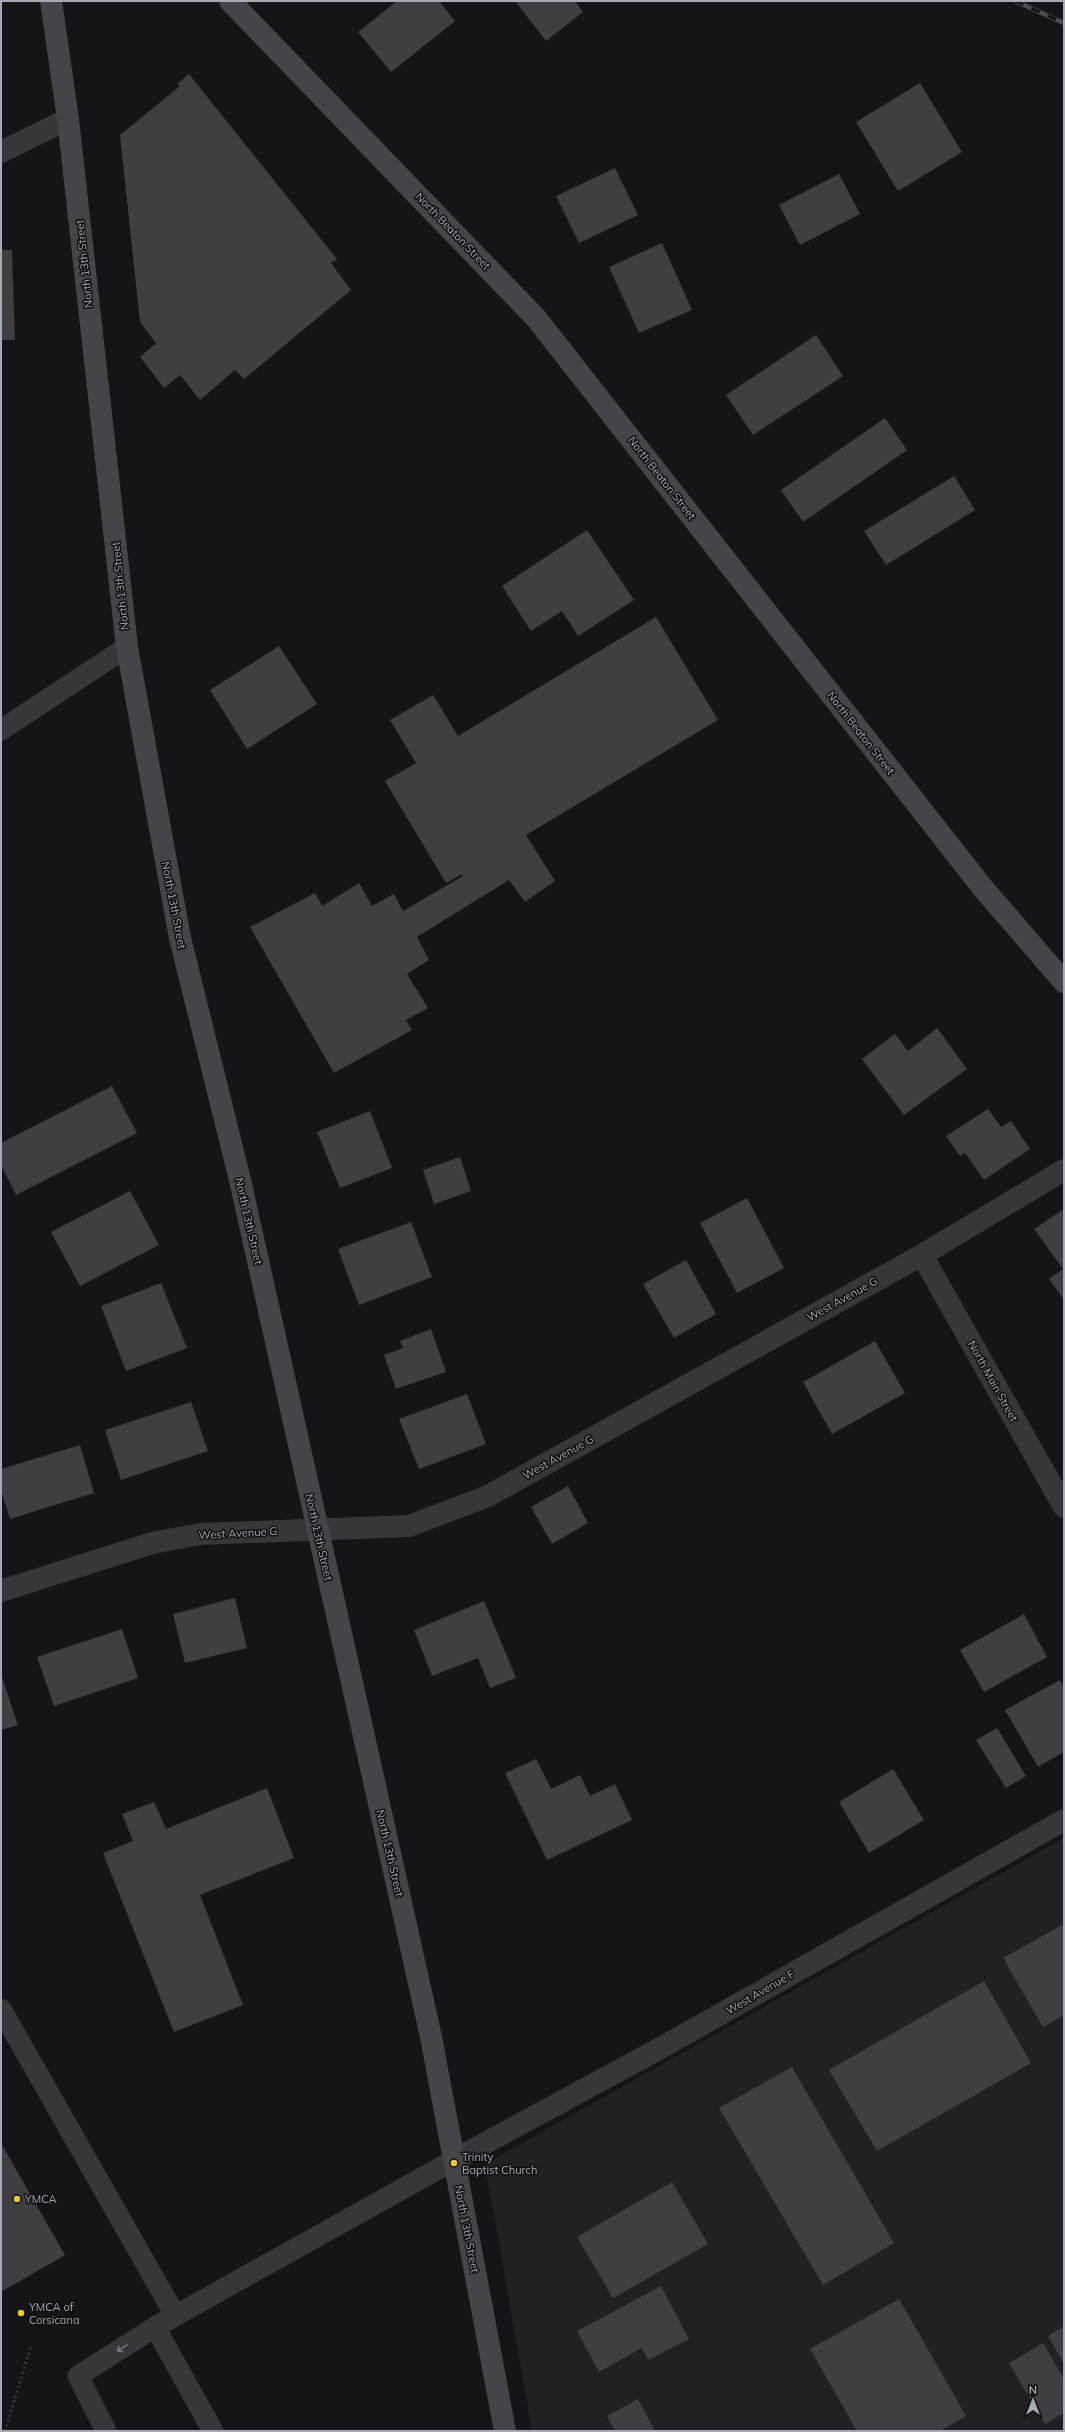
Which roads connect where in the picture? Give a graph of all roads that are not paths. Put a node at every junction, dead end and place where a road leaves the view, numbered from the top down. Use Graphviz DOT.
graph roads {
  1 [pos="51,1"];
  2 [pos="230,1"];
  3 [pos="68,119"];
  4 [pos="1,152"];
  5 [pos="127,647"];
  6 [pos="1,730"];
  7 [pos="1064,982"];
  8 [pos="1064,1170"];
  9 [pos="922,1255"];
  10 [pos="1064,1507"];
  11 [pos="318,1530"];
  12 [pos="1,1591"];
  13 [pos="1064,1820"];
  14 [pos="1,2009"];
  15 [pos="454,2160"];
  16 [pos="175,2315"];
  17 [pos="155,2327"];
  18 [pos="106,2431"];
  19 [pos="213,2431"];
  20 [pos="505,2431"];
  1 -- 3 [label="street, North 13th Street"];
  2 -- 7 [label="street, North Beaton Street"];
  3 -- 4 [label="street"];
  3 -- 5 [label="street, North 13th Street"];
  5 -- 6 [label="lane"];
  5 -- 11 [label="street, North 13th Street"];
  8 -- 9 [label="street, West Avenue G"];
  9 -- 10 [label="street, North Main Street"];
  9 -- 11 [label="street, West Avenue G"];
  11 -- 12 [label="street, West Avenue G"];
  11 -- 15 [label="street, North 13th Street"];
  13 -- 15 [label="street, West Avenue F"];
  14 -- 16 [label="lane"];
  15 -- 16 [label="lane"];
  15 -- 20 [label="street, North 13th Street"];
  16 -- 17 [label="lane"];
  17 -- 18 [label="lane, one-way"];
  17 -- 19 [label="lane"];
}
